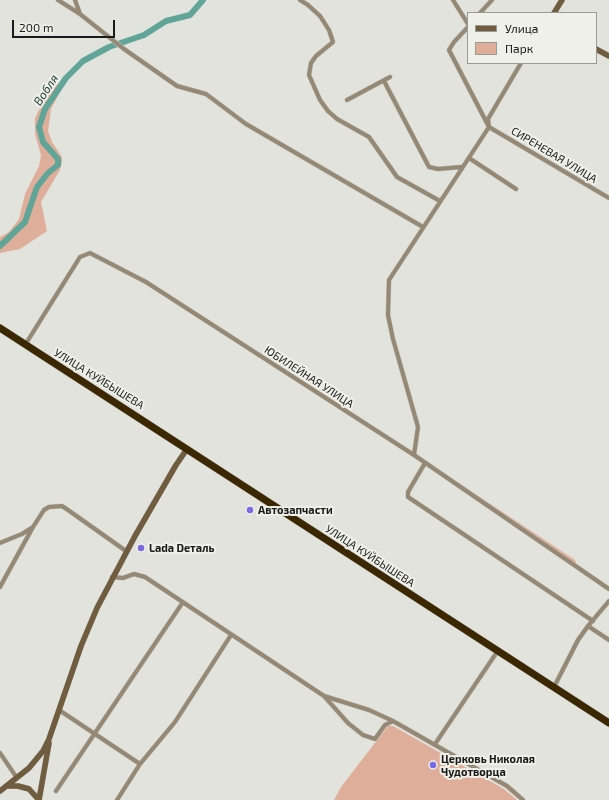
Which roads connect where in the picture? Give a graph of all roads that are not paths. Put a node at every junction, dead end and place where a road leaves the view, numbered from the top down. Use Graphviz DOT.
graph roads {
  1 [pos="58,0"];
  2 [pos="75,0"];
  3 [pos="300,0"];
  4 [pos="453,0"];
  5 [pos="492,0"];
  6 [pos="562,0"];
  7 [pos="481,12"];
  8 [pos="555,12"];
  9 [pos="80,14"];
  10 [pos="467,22"];
  11 [pos="467,29"];
  12 [pos="597,50"];
  13 [pos="609,56"];
  14 [pos="520,64"];
  15 [pos="390,77"];
  16 [pos="384,81"];
  17 [pos="347,100"];
  18 [pos="490,127"];
  19 [pos="469,158"];
  20 [pos="461,168"];
  21 [pos="516,189"];
  22 [pos="609,198"];
  23 [pos="440,201"];
  24 [pos="423,227"];
  25 [pos="0,328"];
  26 [pos="24,345"];
  27 [pos="187,449"];
  28 [pos="414,454"];
  29 [pos="425,463"];
  30 [pos="33,527"];
  31 [pos="0,542"];
  32 [pos="126,552"];
  33 [pos="112,577"];
  34 [pos="0,586"];
  35 [pos="609,589"];
  36 [pos="609,601"];
  37 [pos="183,602"];
  38 [pos="593,621"];
  39 [pos="588,626"];
  40 [pos="231,634"];
  41 [pos="609,640"];
  42 [pos="497,652"];
  43 [pos="554,687"];
  44 [pos="324,696"];
  45 [pos="59,710"];
  46 [pos="392,721"];
  47 [pos="609,723"];
  48 [pos="94,734"];
  49 [pos="50,739"];
  50 [pos="435,744"];
  51 [pos="0,754"];
  52 [pos="140,764"];
  53 [pos="17,778"];
  54 [pos="7,786"];
  55 [pos="0,790"];
  56 [pos="56,791"];
  57 [pos="39,800"];
  58 [pos="117,800"];
  59 [pos="523,800"];
  1 -- 9 [label="street"];
  2 -- 9 [label="street"];
  3 -- 23 [label="street"];
  4 -- 10 [label="street"];
  5 -- 7 [label="street"];
  6 -- 8 [label="street"];
  9 -- 24 [label="street"];
  11 -- 18 [label="street"];
  12 -- 13 [label="street"];
  14 -- 18 [label="street"];
  15 -- 16 [label="street"];
  16 -- 17 [label="street"];
  16 -- 20 [label="street"];
  18 -- 19 [label="street"];
  18 -- 22 [label="street, СИРЕНЕВАЯ УЛИЦА"];
  19 -- 20 [label="street"];
  19 -- 21 [label="street"];
  20 -- 23 [label="street"];
  23 -- 24 [label="street"];
  24 -- 28 [label="street"];
  25 -- 26 [label="highway, УЛИЦА КУЙБЫШЕВА"];
  26 -- 27 [label="highway, УЛИЦА КУЙБЫШЕВА"];
  26 -- 28 [label="street, ЮБИЛЕЙНАЯ УЛИЦА"];
  27 -- 32 [label="street"];
  27 -- 42 [label="highway, УЛИЦА КУЙБЫШЕВА"];
  28 -- 29 [label="street, ЮБИЛЕЙНАЯ УЛИЦА"];
  29 -- 35 [label="street, ЮБИЛЕЙНАЯ УЛИЦА"];
  29 -- 38 [label="street"];
  30 -- 31 [label="street"];
  30 -- 32 [label="street"];
  30 -- 34 [label="street"];
  32 -- 33 [label="street"];
  33 -- 37 [label="street"];
  33 -- 45 [label="street"];
  36 -- 38 [label="street"];
  37 -- 40 [label="street"];
  37 -- 48 [label="street"];
  38 -- 39 [label="street"];
  39 -- 41 [label="street"];
  39 -- 43 [label="street"];
  40 -- 44 [label="street"];
  40 -- 52 [label="street"];
  42 -- 43 [label="highway, УЛИЦА КУЙБЫШЕВА"];
  42 -- 50 [label="street"];
  43 -- 47 [label="highway, УЛИЦА КУЙБЫШЕВА"];
  44 -- 46 [label="street"];
  44 -- 46 [label="street"];
  45 -- 48 [label="street"];
  45 -- 49 [label="street"];
  46 -- 50 [label="street"];
  48 -- 52 [label="street"];
  48 -- 56 [label="street"];
  49 -- 53 [label="street"];
  49 -- 57 [label="street"];
  50 -- 59 [label="street"];
  51 -- 53 [label="street"];
  52 -- 58 [label="street"];
  53 -- 54 [label="street"];
  54 -- 55 [label="street"];
  54 -- 57 [label="street"];
}
